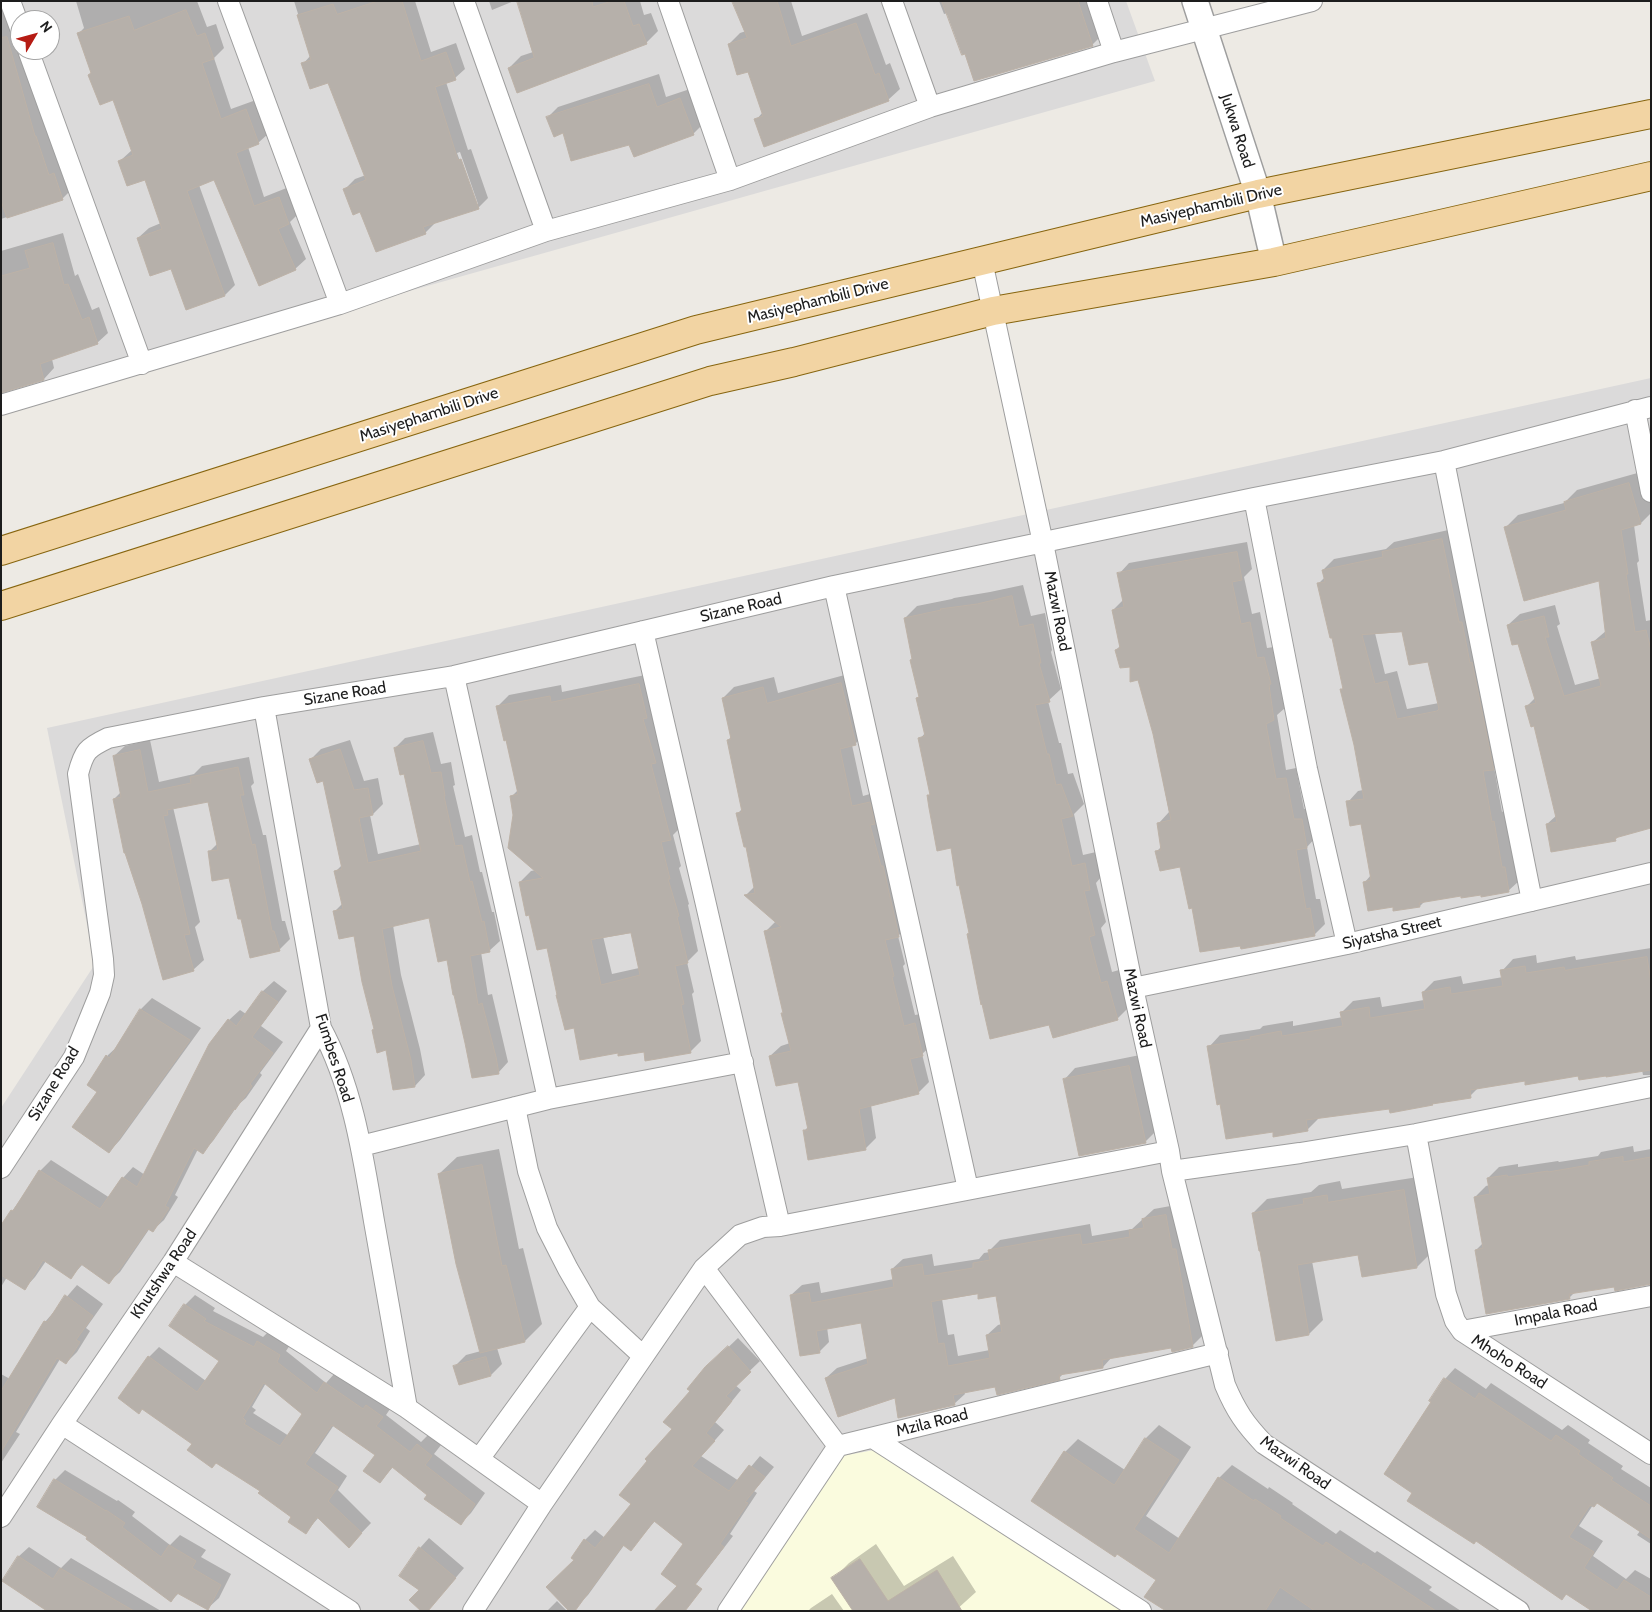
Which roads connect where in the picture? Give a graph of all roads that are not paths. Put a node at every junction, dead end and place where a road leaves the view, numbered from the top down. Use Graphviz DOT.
graph roads {
  1 [pos="228,1"];
  2 [pos="464,1"];
  3 [pos="668,1"];
  4 [pos="892,1"];
  5 [pos="1097,1"];
  6 [pos="1195,1"];
  7 [pos="1312,1"];
  8 [pos="1205,29"];
  9 [pos="1114,52"];
  10 [pos="32,60"];
  11 [pos="930,107"];
  12 [pos="1651,114"];
  13 [pos="1651,176"];
  14 [pos="730,180"];
  15 [pos="1258,194"];
  16 [pos="546,231"];
  17 [pos="982,261"];
  18 [pos="1274,262"];
  19 [pos="340,304"];
  20 [pos="993,311"];
  21 [pos="142,364"];
  22 [pos="1,404"];
  23 [pos="1643,408"];
  24 [pos="1444,461"];
  25 [pos="1651,492"];
  26 [pos="1254,498"];
  27 [pos="1043,543"];
  28 [pos="1,550"];
  29 [pos="834,586"];
  30 [pos="1,606"];
  31 [pos="642,631"];
  32 [pos="454,676"];
  33 [pos="264,707"];
  34 [pos="1651,873"];
  35 [pos="1532,901"];
  36 [pos="1347,944"];
  37 [pos="1133,988"];
  38 [pos="321,1028"];
  39 [pos="743,1062"];
  40 [pos="1651,1087"];
  41 [pos="548,1099"];
  42 [pos="515,1107"];
  43 [pos="1416,1134"];
  44 [pos="361,1146"];
  45 [pos="1169,1151"];
  46 [pos="1,1168"];
  47 [pos="1172,1171"];
  48 [pos="968,1189"];
  49 [pos="780,1226"];
  50 [pos="173,1262"];
  51 [pos="704,1268"];
  52 [pos="1651,1296"];
  53 [pos="590,1306"];
  54 [pos="1462,1331"];
  55 [pos="1218,1353"];
  56 [pos="644,1356"];
  57 [pos="407,1408"];
  58 [pos="62,1424"];
  59 [pos="874,1438"];
  60 [pos="838,1446"];
  61 [pos="1651,1454"];
  62 [pos="479,1459"];
  63 [pos="542,1504"];
  64 [pos="1,1517"];
  65 [pos="350,1611"];
  66 [pos="472,1611"];
  67 [pos="728,1611"];
  68 [pos="1141,1611"];
  69 [pos="1519,1611"];
  1 -- 19 [label="street"];
  2 -- 16 [label="street"];
  3 -- 14 [label="street"];
  4 -- 11 [label="street"];
  5 -- 9 [label="street"];
  6 -- 8 [label="street, Jukwa Road"];
  7 -- 8 [label="street"];
  8 -- 9 [label="street"];
  8 -- 15 [label="street, Jukwa Road"];
  9 -- 11 [label="street"];
  10 -- 21 [label="street"];
  11 -- 14 [label="street"];
  12 -- 15 [label="main road, Masiyephambili Drive"];
  13 -- 18 [label="main road"];
  14 -- 16 [label="street"];
  15 -- 17 [label="main road, Masiyephambili Drive"];
  15 -- 18 [label="street, Jukwa Road"];
  16 -- 19 [label="street"];
  17 -- 20 [label="street, Mazwi Road"];
  17 -- 28 [label="main road, Masiyephambili Drive"];
  18 -- 20 [label="main road"];
  19 -- 21 [label="street"];
  20 -- 27 [label="street, Mazwi Road"];
  20 -- 30 [label="main road"];
  21 -- 22 [label="street"];
  23 -- 24 [label="street, Sizane Road"];
  23 -- 25 [label="street"];
  24 -- 26 [label="street, Sizane Road"];
  24 -- 35 [label="street"];
  26 -- 27 [label="street, Sizane Road"];
  26 -- 36 [label="street"];
  27 -- 29 [label="street, Sizane Road"];
  27 -- 37 [label="street, Mazwi Road"];
  29 -- 31 [label="street, Sizane Road"];
  29 -- 48 [label="street"];
  31 -- 32 [label="street, Sizane Road"];
  31 -- 39 [label="street"];
  32 -- 33 [label="street, Sizane Road"];
  32 -- 41 [label="street"];
  33 -- 38 [label="street, Fumbes Road"];
  33 -- 46 [label="street, Sizane Road"];
  34 -- 35 [label="street, Siyatsha Street"];
  35 -- 36 [label="street, Siyatsha Street"];
  36 -- 37 [label="street, Siyatsha Street"];
  37 -- 45 [label="street, Mazwi Road"];
  38 -- 44 [label="street, Fumbes Road"];
  38 -- 50 [label="street, Khutshwa Road"];
  39 -- 41 [label="street"];
  39 -- 49 [label="street"];
  40 -- 43 [label="street"];
  41 -- 42 [label="street"];
  42 -- 44 [label="street"];
  42 -- 53 [label="street"];
  43 -- 47 [label="street"];
  43 -- 54 [label="street, Mhoho Road"];
  44 -- 57 [label="street, Fumbes Road"];
  45 -- 47 [label="street, Mazwi Road"];
  45 -- 48 [label="street"];
  47 -- 55 [label="street, Mazwi Road"];
  48 -- 49 [label="street"];
  49 -- 51 [label="street"];
  50 -- 57 [label="street"];
  50 -- 58 [label="street, Khutshwa Road"];
  51 -- 56 [label="street"];
  51 -- 60 [label="street"];
  52 -- 54 [label="street, Impala Road"];
  53 -- 56 [label="street"];
  53 -- 62 [label="street"];
  54 -- 61 [label="street, Mhoho Road"];
  55 -- 59 [label="street, Mzila Road"];
  55 -- 69 [label="street, Mazwi Road"];
  56 -- 63 [label="street"];
  57 -- 62 [label="street"];
  58 -- 64 [label="street, Khutshwa Road"];
  58 -- 65 [label="street"];
  59 -- 60 [label="street, Mzila Road"];
  59 -- 68 [label="street"];
  60 -- 67 [label="street"];
  62 -- 63 [label="street"];
  63 -- 66 [label="street"];
}
